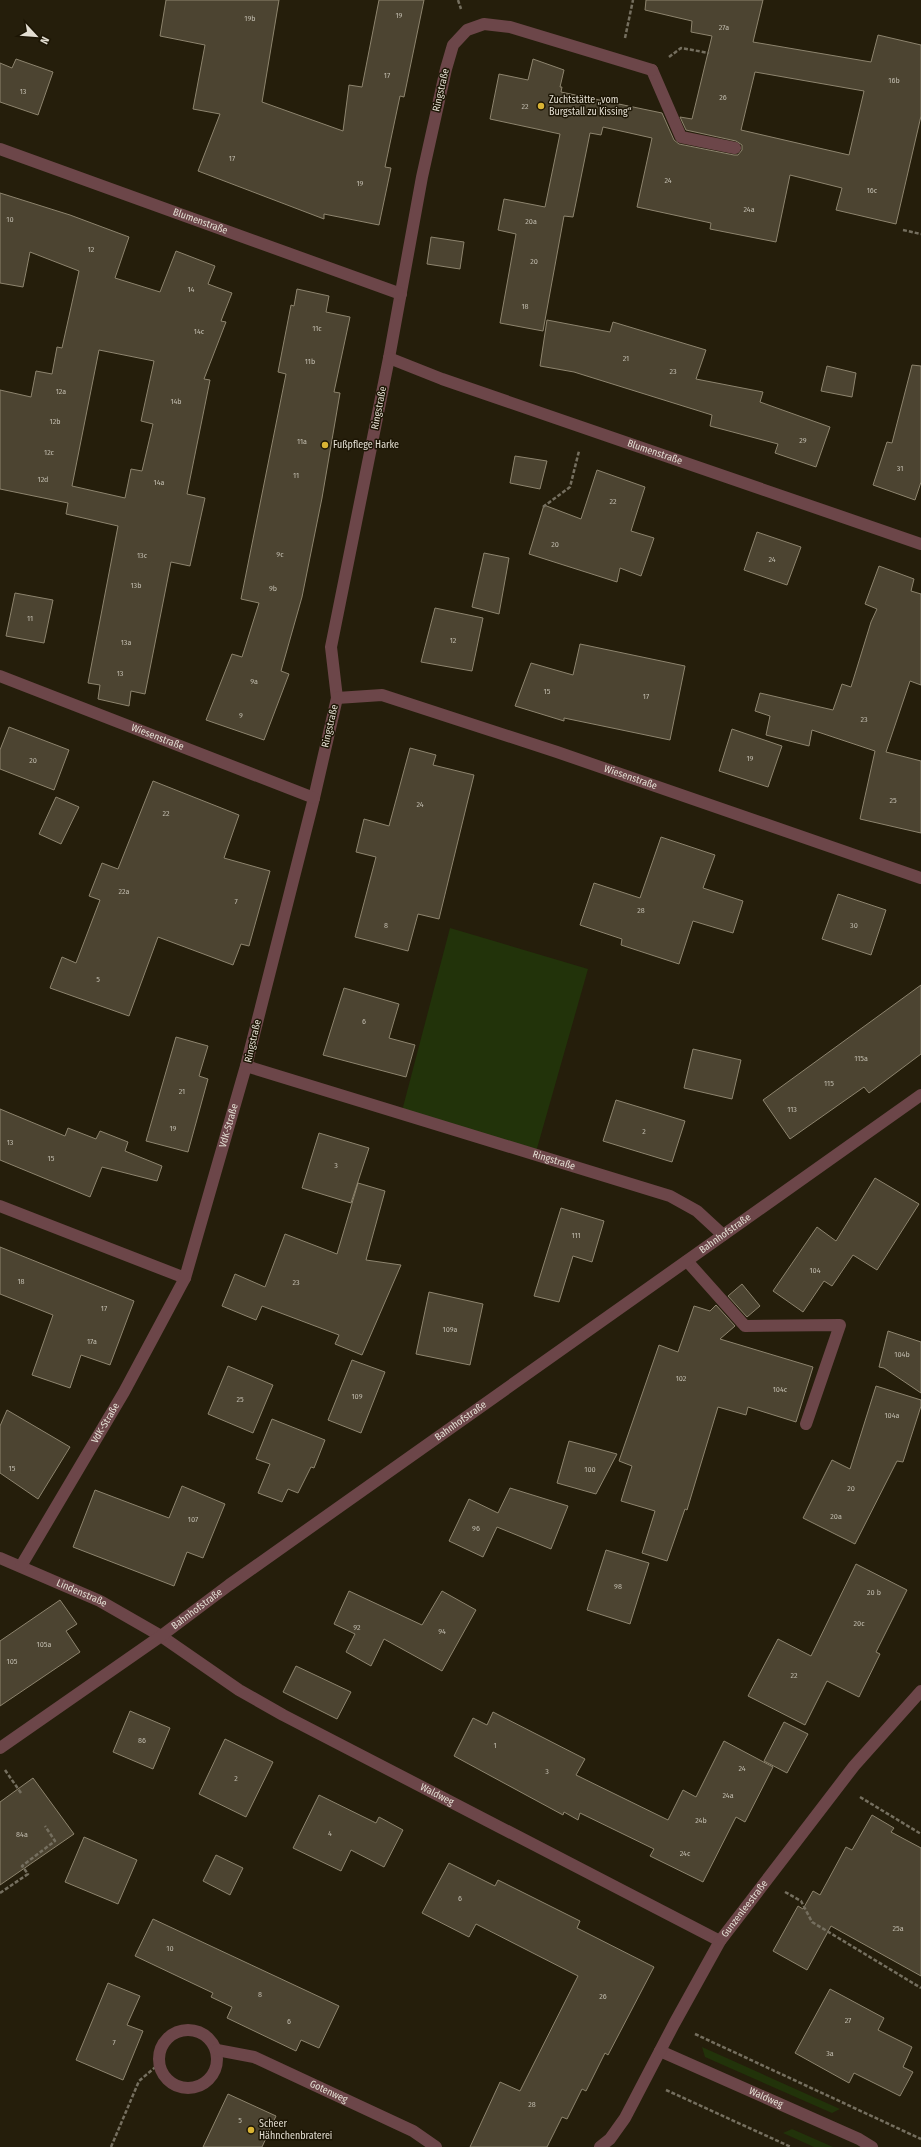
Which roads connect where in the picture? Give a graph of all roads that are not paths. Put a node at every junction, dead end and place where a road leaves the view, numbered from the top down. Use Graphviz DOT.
graph roads {
  1 [pos="734,148"];
  2 [pos="0,149"];
  3 [pos="401,294"];
  4 [pos="389,358"];
  5 [pos="921,544"];
  6 [pos="0,676"];
  7 [pos="337,698"];
  8 [pos="314,798"];
  9 [pos="921,878"];
  10 [pos="246,1066"];
  11 [pos="921,1095"];
  12 [pos="0,1206"];
  13 [pos="723,1235"];
  14 [pos="687,1261"];
  15 [pos="185,1278"];
  16 [pos="806,1424"];
  17 [pos="0,1558"];
  18 [pos="21,1566"];
  19 [pos="161,1636"];
  20 [pos="921,1691"];
  21 [pos="0,1748"];
  22 [pos="720,1941"];
  23 [pos="216,2050"];
  24 [pos="660,2051"];
  25 [pos="436,2147"];
  26 [pos="600,2147"];
  27 [pos="872,2147"];
  1 -- 3 [label="street, Ringstraße"];
  2 -- 3 [label="street, Blumenstraße"];
  3 -- 4 [label="street, Ringstraße"];
  4 -- 5 [label="street, Blumenstraße"];
  4 -- 7 [label="street, Ringstraße"];
  6 -- 8 [label="street, Wiesenstraße"];
  7 -- 8 [label="street, Ringstraße"];
  7 -- 9 [label="street, Wiesenstraße"];
  8 -- 10 [label="street, Ringstraße"];
  10 -- 13 [label="street, Ringstraße"];
  10 -- 15 [label="street, VdK-Straße"];
  11 -- 13 [label="street, Bahnhofstraße"];
  12 -- 15 [label="street"];
  13 -- 14 [label="street, Bahnhofstraße"];
  14 -- 16 [label="street"];
  14 -- 19 [label="street, Bahnhofstraße"];
  15 -- 18 [label="street, VdK-Straße"];
  17 -- 18 [label="street, Lindenstraße"];
  18 -- 19 [label="street, Lindenstraße"];
  19 -- 21 [label="street, Bahnhofstraße"];
  19 -- 22 [label="street, Waldweg"];
  20 -- 22 [label="street, Gunzenleestraße"];
  22 -- 24 [label="street, Gunzenleestraße"];
  23 -- 23 [label="street"];
  23 -- 25 [label="street, Gotenweg"];
  24 -- 26 [label="street, Gunzenleestraße"];
  24 -- 27 [label="street, Waldweg"];
}
